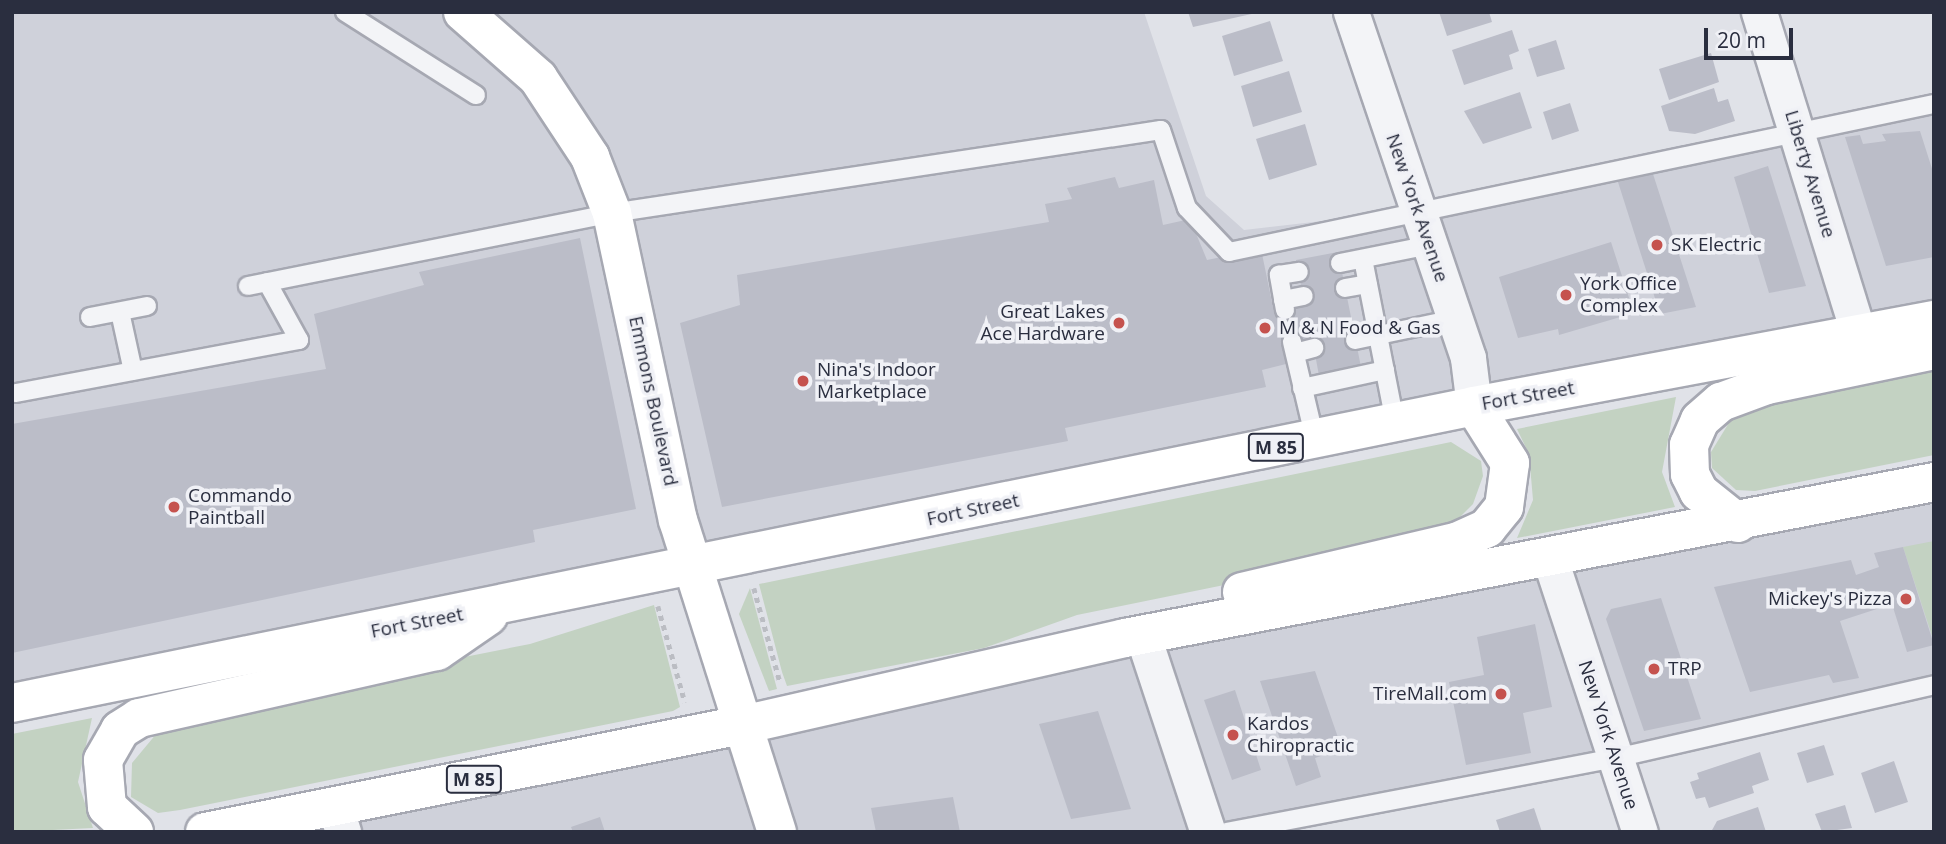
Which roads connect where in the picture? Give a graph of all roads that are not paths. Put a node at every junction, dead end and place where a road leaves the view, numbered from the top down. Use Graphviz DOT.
graph roads {
  1 [pos="345,12"];
  2 [pos="463,12"];
  3 [pos="1351,12"];
  4 [pos="1759,12"];
  5 [pos="476,95"];
  6 [pos="1934,104"];
  7 [pos="1797,133"];
  8 [pos="1418,209"];
  9 [pos="612,213"];
  10 [pos="1430,245"];
  11 [pos="1363,259"];
  12 [pos="1340,263"];
  13 [pos="1299,272"];
  14 [pos="267,282"];
  15 [pos="1368,284"];
  16 [pos="248,286"];
  17 [pos="1345,288"];
  18 [pos="1304,296"];
  19 [pos="147,306"];
  20 [pos="120,312"];
  21 [pos="90,317"];
  22 [pos="1455,319"];
  23 [pos="1934,320"];
  24 [pos="1378,335"];
  25 [pos="1859,336"];
  26 [pos="1356,340"];
  27 [pos="1314,348"];
  28 [pos="1934,350"];
  29 [pos="1385,370"];
  30 [pos="132,371"];
  31 [pos="1302,387"];
  32 [pos="16,393"];
  33 [pos="1474,406"];
  34 [pos="1395,422"];
  35 [pos="1315,439"];
  36 [pos="1934,482"];
  37 [pos="1738,523"];
  38 [pos="1550,559"];
  39 [pos="695,568"];
  40 [pos="502,607"];
  41 [pos="1134,637"];
  42 [pos="1934,685"];
  43 [pos="12,703"];
  44 [pos="742,724"];
  45 [pos="1616,758"];
  46 [pos="339,819"];
  47 [pos="134,832"];
  48 [pos="205,832"];
  49 [pos="777,832"];
  50 [pos="1208,832"];
  51 [pos="1227,832"];
  52 [pos="1640,832"];
  1 -- 5 [label="lane"];
  2 -- 9 [label="main road, Emmons Boulevard"];
  3 -- 8 [label="street, New York Avenue"];
  4 -- 7 [label="street, Liberty Avenue"];
  6 -- 7 [label="lane"];
  7 -- 8 [label="lane"];
  7 -- 25 [label="street, Liberty Avenue"];
  8 -- 9 [label="lane"];
  8 -- 10 [label="street, New York Avenue"];
  9 -- 14 [label="lane"];
  9 -- 39 [label="main road, Emmons Boulevard"];
  10 -- 11 [label="lane"];
  10 -- 22 [label="street, New York Avenue"];
  11 -- 12 [label="lane"];
  11 -- 15 [label="lane"];
  13 -- 18 [label="lane"];
  14 -- 16 [label="lane"];
  14 -- 30 [label="lane"];
  15 -- 17 [label="lane"];
  15 -- 24 [label="lane"];
  19 -- 20 [label="lane"];
  20 -- 21 [label="lane"];
  20 -- 30 [label="lane"];
  22 -- 24 [label="lane"];
  22 -- 33 [label="street, New York Avenue"];
  23 -- 25 [label="main road, Fort Street / M 85"];
  24 -- 26 [label="lane"];
  24 -- 29 [label="lane"];
  25 -- 33 [label="main road, Fort Street / M 85"];
  27 -- 31 [label="lane"];
  28 -- 37 [label="main road"];
  29 -- 31 [label="lane"];
  29 -- 34 [label="lane"];
  30 -- 32 [label="lane"];
  31 -- 35 [label="lane"];
  33 -- 34 [label="main road, Fort Street / M 85"];
  33 -- 41 [label="main road"];
  34 -- 35 [label="main road, Fort Street / M 85"];
  35 -- 39 [label="main road, Fort Street / M 85"];
  36 -- 37 [label="main road, M 85"];
  37 -- 38 [label="main road, M 85"];
  38 -- 41 [label="main road, M 85"];
  38 -- 45 [label="street, New York Avenue"];
  39 -- 40 [label="main road, Fort Street / M 85"];
  39 -- 44 [label="main road, Emmons Boulevard"];
  40 -- 43 [label="main road, Fort Street / M 85"];
  40 -- 47 [label="main road"];
  41 -- 44 [label="main road, M 85"];
  41 -- 50 [label="street"];
  42 -- 45 [label="lane"];
  44 -- 46 [label="main road, M 85"];
  44 -- 49 [label="main road, Emmons Boulevard"];
  45 -- 51 [label="lane"];
  45 -- 52 [label="street, New York Avenue"];
  46 -- 48 [label="main road, M 85"];
}
